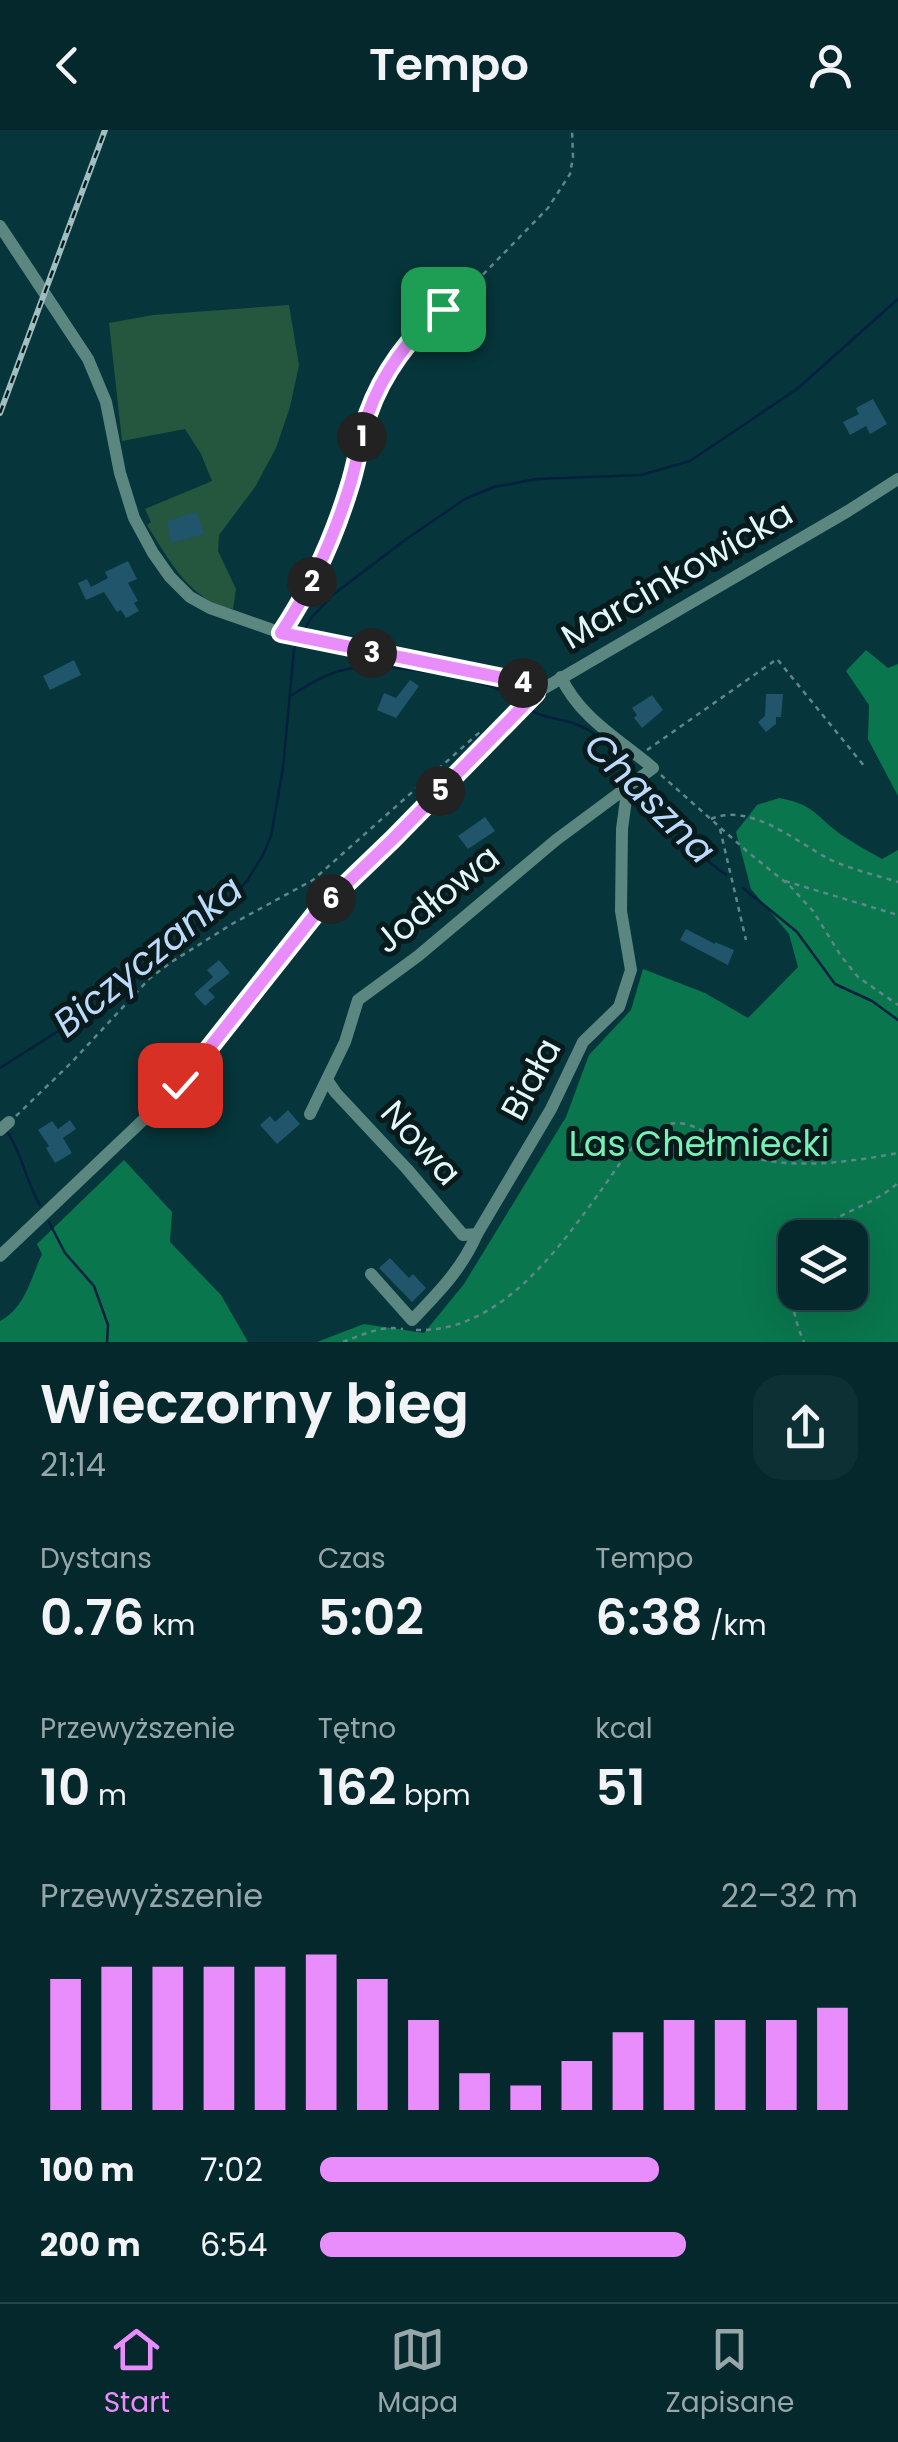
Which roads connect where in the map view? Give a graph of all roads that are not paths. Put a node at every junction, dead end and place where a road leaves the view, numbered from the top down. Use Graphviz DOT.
graph roads {
  1 [pos="0,226"];
  2 [pos="898,479"];
  3 [pos="560,677"];
  4 [pos="528,701"];
  5 [pos="640,777"];
  6 [pos="326,1080"];
  7 [pos="310,1114"];
  8 [pos="476,1234"];
  9 [pos="0,1256"];
  10 [pos="372,1274"];
  1 -- 4 [label="street"];
  2 -- 3 [label="street, Marcinkowicka"];
  3 -- 4 [label="street, Marcinkowicka"];
  3 -- 5 [label="street"];
  4 -- 9 [label="street, Marcinkowicka"];
  5 -- 6 [label="street, Jodłowa"];
  5 -- 8 [label="street, Biała"];
  6 -- 7 [label="street, Jodłowa"];
  6 -- 8 [label="street, Nowa"];
  8 -- 10 [label="street, Biała"];
}
